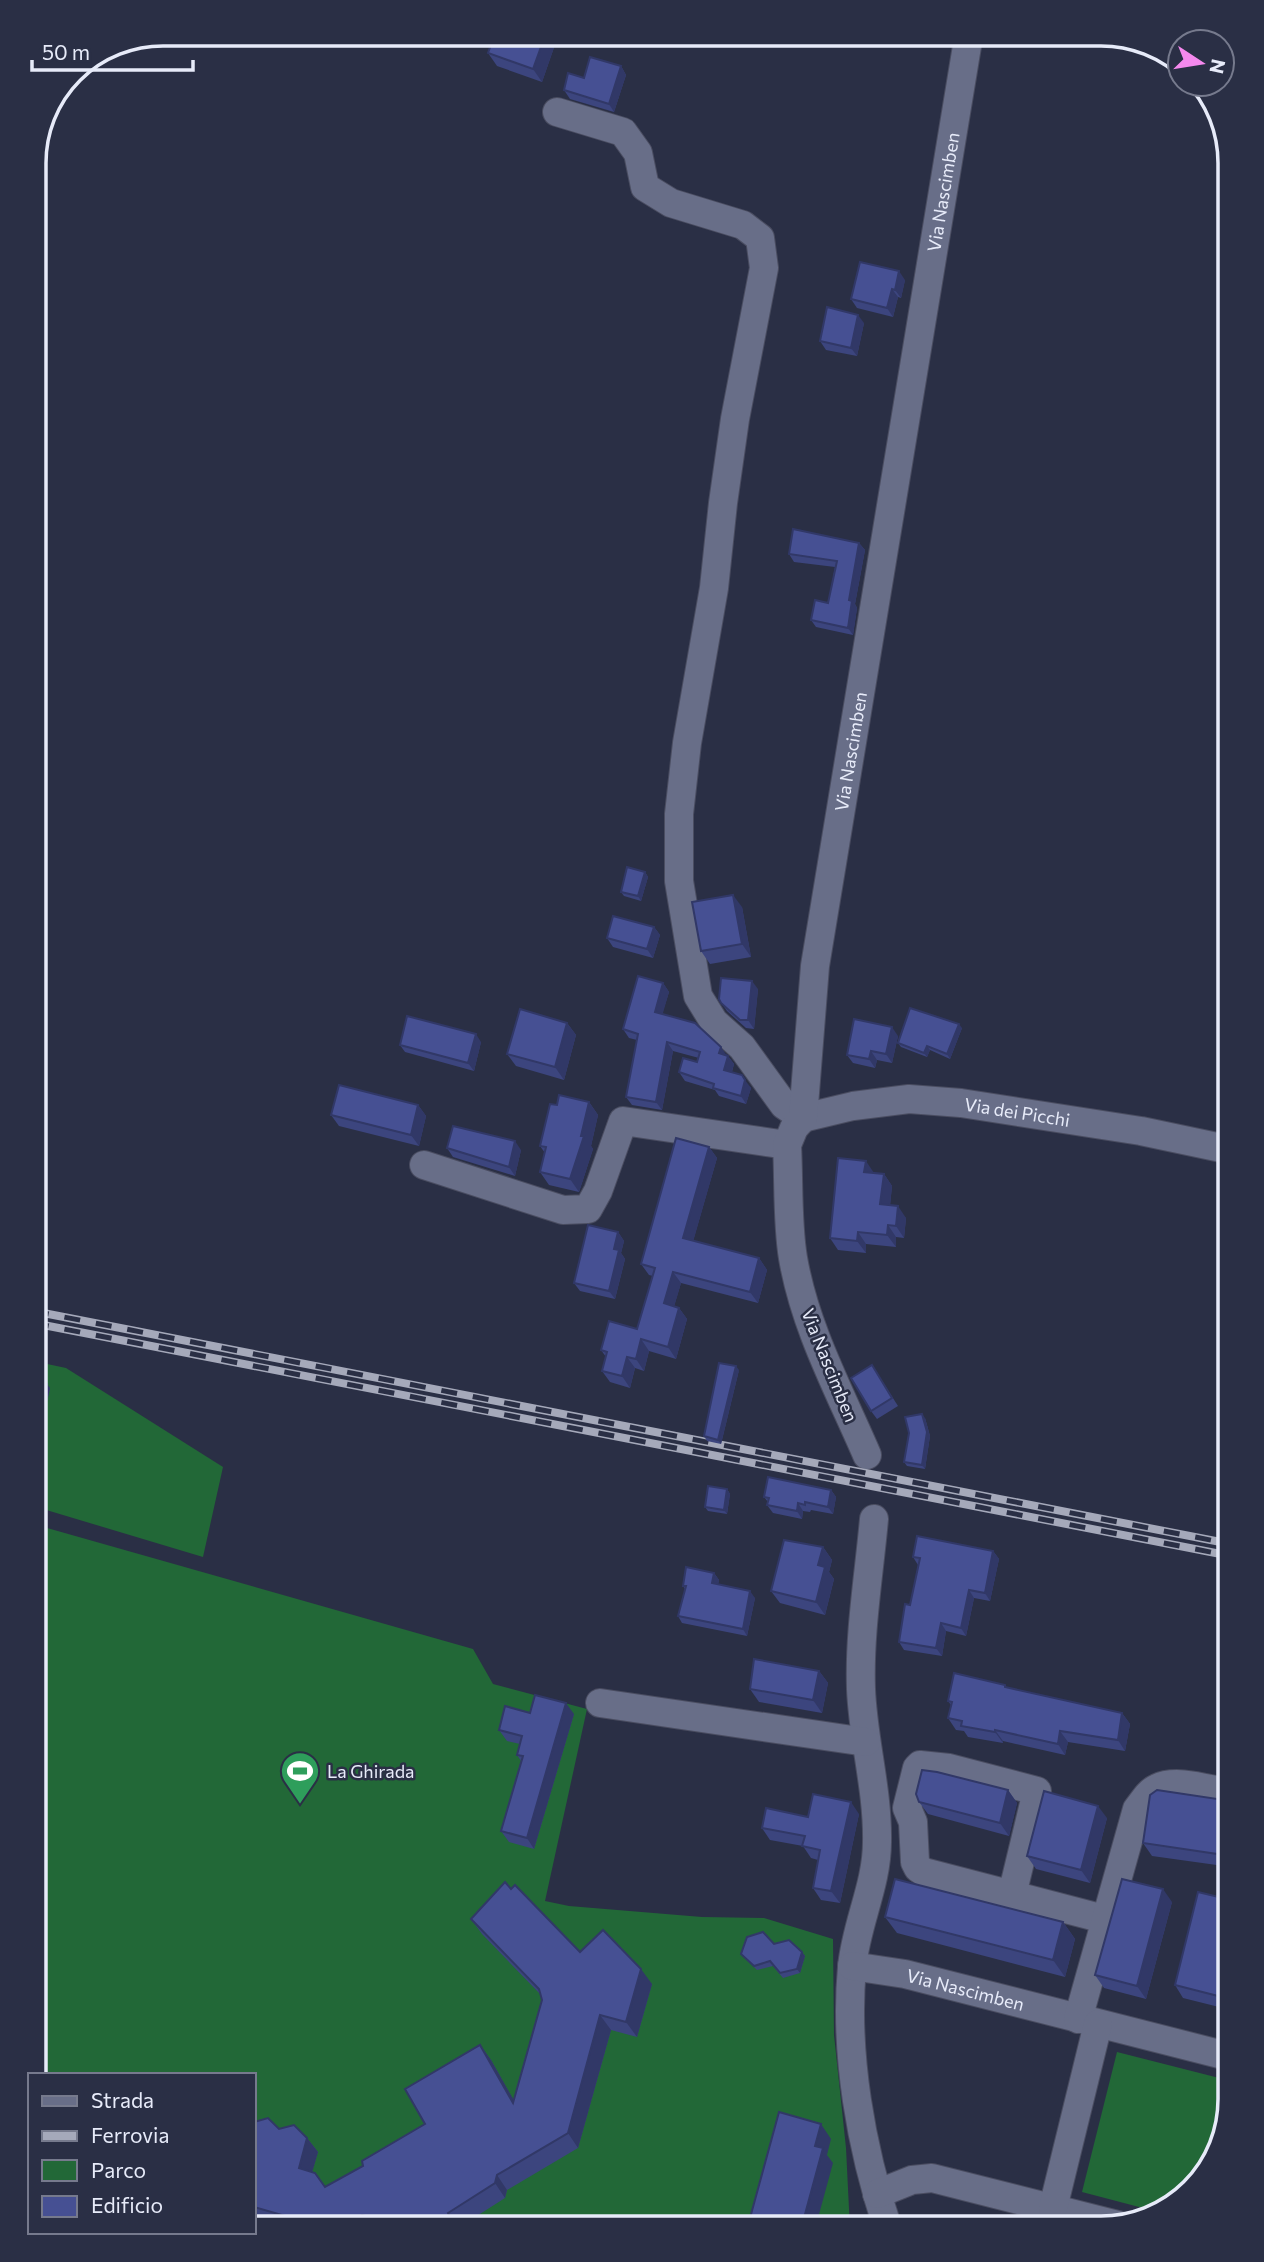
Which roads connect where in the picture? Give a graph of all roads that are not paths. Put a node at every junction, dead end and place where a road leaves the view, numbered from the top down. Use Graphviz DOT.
graph roads {
  1 [pos="967,46"];
  2 [pos="556,112"];
  3 [pos="803,1118"];
  4 [pos="787,1145"];
  5 [pos="1218,1147"];
  6 [pos="424,1165"];
  7 [pos="867,1455"];
  8 [pos="874,1519"];
  9 [pos="600,1703"];
  10 [pos="866,1742"];
  11 [pos="1218,1791"];
  12 [pos="1012,1895"];
  13 [pos="1104,1919"];
  14 [pos="852,1966"];
  15 [pos="1088,2022"];
  16 [pos="1218,2054"];
  17 [pos="877,2194"];
  18 [pos="1053,2208"];
  19 [pos="884,2216"];
  20 [pos="1084,2216"];
  1 -- 3 [label="street, Via Nascimben"];
  2 -- 3 [label="street"];
  3 -- 4 [label="street, Via Nascimben"];
  3 -- 5 [label="street, Via dei Picchi"];
  4 -- 6 [label="street"];
  4 -- 7 [label="street, Via Nascimben"];
  8 -- 10 [label="street"];
  9 -- 10 [label="street"];
  10 -- 14 [label="street"];
  11 -- 13 [label="street"];
  12 -- 12 [label="street"];
  12 -- 13 [label="street"];
  13 -- 15 [label="street"];
  14 -- 15 [label="street, Via Nascimben"];
  14 -- 17 [label="street"];
  15 -- 16 [label="street, Via Nascimben"];
  15 -- 18 [label="street"];
  17 -- 18 [label="street"];
  17 -- 19 [label="street"];
  18 -- 20 [label="street"];
}
